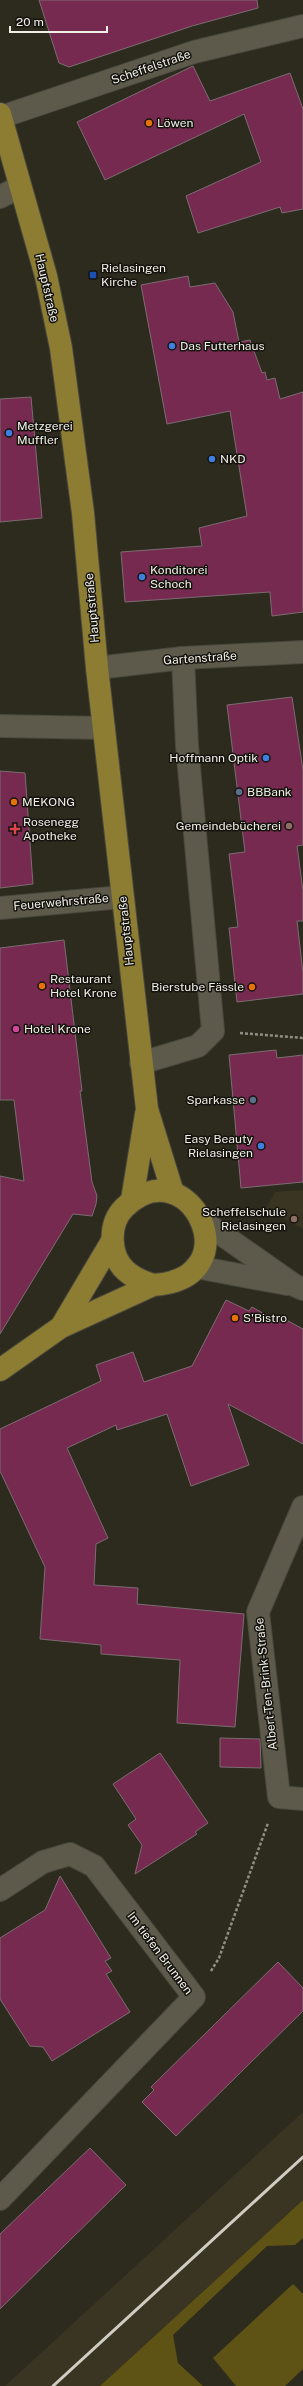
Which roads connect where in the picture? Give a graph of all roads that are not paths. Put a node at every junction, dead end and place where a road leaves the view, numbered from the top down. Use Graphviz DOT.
graph roads {
  1 [pos="303,26"];
  2 [pos="0,116"];
  3 [pos="20,187"];
  4 [pos="0,197"];
  5 [pos="303,652"];
  6 [pos="183,658"];
  7 [pos="97,668"];
  8 [pos="0,726"];
  9 [pos="104,728"];
  10 [pos="122,896"];
  11 [pos="0,908"];
  12 [pos="141,1063"];
  13 [pos="147,1109"];
  14 [pos="173,1193"];
  15 [pos="132,1200"];
  16 [pos="204,1222"];
  17 [pos="112,1240"];
  18 [pos="196,1267"];
  19 [pos="153,1285"];
  20 [pos="298,1287"];
  21 [pos="61,1327"];
  22 [pos="0,1370"];
  23 [pos="303,1507"];
  24 [pos="303,1799"];
  25 [pos="0,1890"];
  26 [pos="0,2199"];
  1 -- 2 [label="street, Scheffelstraße"];
  2 -- 3 [label="main road, Hauptstraße"];
  3 -- 4 [label="street"];
  3 -- 7 [label="main road, Hauptstraße"];
  5 -- 6 [label="street, Gartenstraße"];
  6 -- 7 [label="street, Gartenstraße"];
  6 -- 12 [label="street"];
  7 -- 9 [label="main road, Hauptstraße"];
  8 -- 9 [label="street"];
  9 -- 10 [label="main road, Hauptstraße"];
  10 -- 11 [label="street, Feuerwehrstraße"];
  10 -- 12 [label="main road, Hauptstraße"];
  12 -- 13 [label="main road, Hauptstraße"];
  13 -- 14 [label="main road"];
  13 -- 15 [label="main road"];
  14 -- 15 [label="main road"];
  14 -- 16 [label="main road"];
  15 -- 17 [label="main road"];
  16 -- 18 [label="main road"];
  16 -- 20 [label="street"];
  17 -- 19 [label="main road"];
  17 -- 21 [label="main road"];
  18 -- 19 [label="main road"];
  18 -- 20 [label="street"];
  19 -- 21 [label="main road"];
  21 -- 22 [label="main road"];
  23 -- 24 [label="street, Albert-Ten-Brink-Straße"];
  25 -- 26 [label="street, Im tiefen Brunnen"];
}
